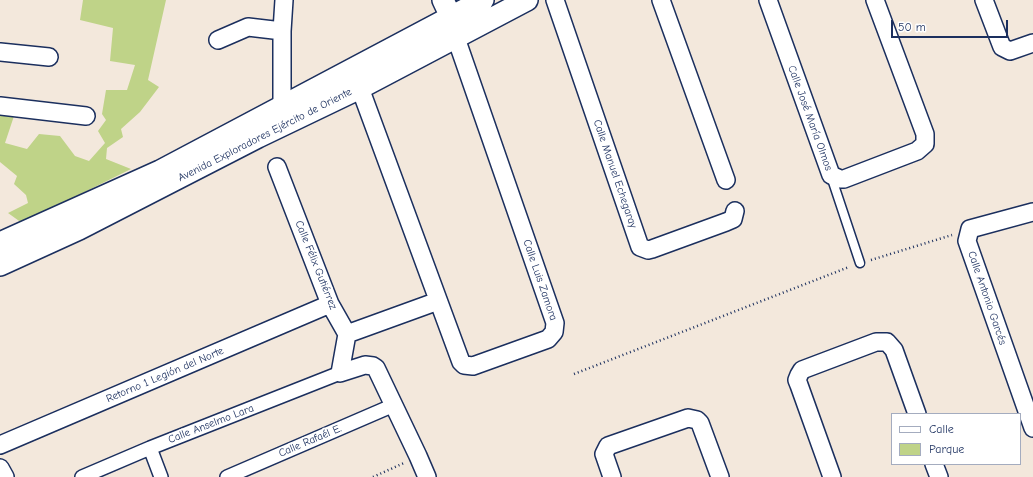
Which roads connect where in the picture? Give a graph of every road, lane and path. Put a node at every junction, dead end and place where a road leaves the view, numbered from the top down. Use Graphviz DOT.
graph roads {
  1 [pos="284,0"];
  2 [pos="483,0"];
  3 [pos="527,0"];
  4 [pos="555,0"];
  5 [pos="661,0"];
  6 [pos="768,0"];
  7 [pos="875,0"];
  8 [pos="984,0"];
  9 [pos="447,8"];
  10 [pos="282,31"];
  11 [pos="456,38"];
  12 [pos="218,40"];
  13 [pos="1033,43"];
  14 [pos="0,52"];
  15 [pos="49,57"];
  16 [pos="360,88"];
  17 [pos="0,106"];
  18 [pos="282,106"];
  19 [pos="86,116"];
  20 [pos="277,167"];
  21 [pos="831,175"];
  22 [pos="163,178"];
  23 [pos="726,180"];
  24 [pos="735,211"];
  25 [pos="1033,212"];
  26 [pos="970,230"];
  27 [pos="0,243"];
  28 [pos="860,263"];
  29 [pos="0,265"];
  30 [pos="438,301"];
  31 [pos="330,304"];
  32 [pos="347,334"];
  33 [pos="340,373"];
  34 [pos="574,374"];
  35 [pos="394,405"];
  36 [pos="917,413"];
  37 [pos="1033,428"];
  38 [pos="0,445"];
  39 [pos="150,448"];
  40 [pos="418,456"];
  41 [pos="934,465"];
  42 [pos="0,468"];
  43 [pos="5,477"];
  44 [pos="82,477"];
  45 [pos="161,477"];
  46 [pos="227,477"];
  47 [pos="373,477"];
  48 [pos="427,477"];
  49 [pos="612,477"];
  50 [pos="720,477"];
  51 [pos="832,477"];
  52 [pos="939,477"];
  1 -- 10 [label="street"];
  2 -- 9 [label="street, Avenida Exploradores Ejército de Oriente"];
  3 -- 11 [label="street, Avenida Exploradores Ejército de Oriente"];
  4 -- 24 [label="street, Calle Manuel Echegaray"];
  5 -- 23 [label="street"];
  6 -- 21 [label="street, Calle José María Olmos"];
  7 -- 21 [label="street, Calle José María Olmos"];
  8 -- 13 [label="street"];
  9 -- 18 [label="street, Avenida Exploradores Ejército de Oriente"];
  10 -- 12 [label="street"];
  10 -- 18 [label="street"];
  11 -- 16 [label="street, Avenida Exploradores Ejército de Oriente"];
  11 -- 30 [label="street, Calle Luis Zamora"];
  14 -- 15 [label="street"];
  16 -- 22 [label="street, Avenida Exploradores Ejército de Oriente"];
  16 -- 30 [label="street, Calle Luis Zamora"];
  17 -- 19 [label="street"];
  18 -- 22 [label="street, Avenida Exploradores Ejército de Oriente"];
  20 -- 31 [label="street, Calle Félix Gutiérrez"];
  21 -- 28 [label="lane"];
  22 -- 27 [label="street, Avenida Exploradores Ejército de Oriente"];
  22 -- 29 [label="street, Avenida Exploradores Ejército de Oriente"];
  25 -- 26 [label="street"];
  26 -- 28 [label="path"];
  26 -- 37 [label="street, Calle Antonio Garcés"];
  28 -- 34 [label="path"];
  30 -- 32 [label="street"];
  31 -- 32 [label="street, Calle Félix Gutiérrez"];
  31 -- 38 [label="street, Retorno 1 Legión del Norte"];
  32 -- 33 [label="street"];
  33 -- 35 [label="street"];
  33 -- 39 [label="street, Calle Anselmo Lara"];
  35 -- 40 [label="street"];
  35 -- 46 [label="street, Calle Rafaél E."];
  36 -- 51 [label="street"];
  39 -- 44 [label="street, Calle Anselmo Lara"];
  39 -- 45 [label="street"];
  40 -- 47 [label="path"];
  40 -- 48 [label="street"];
  41 -- 52 [label="street"];
  42 -- 43 [label="street"];
  49 -- 50 [label="street"];
}
